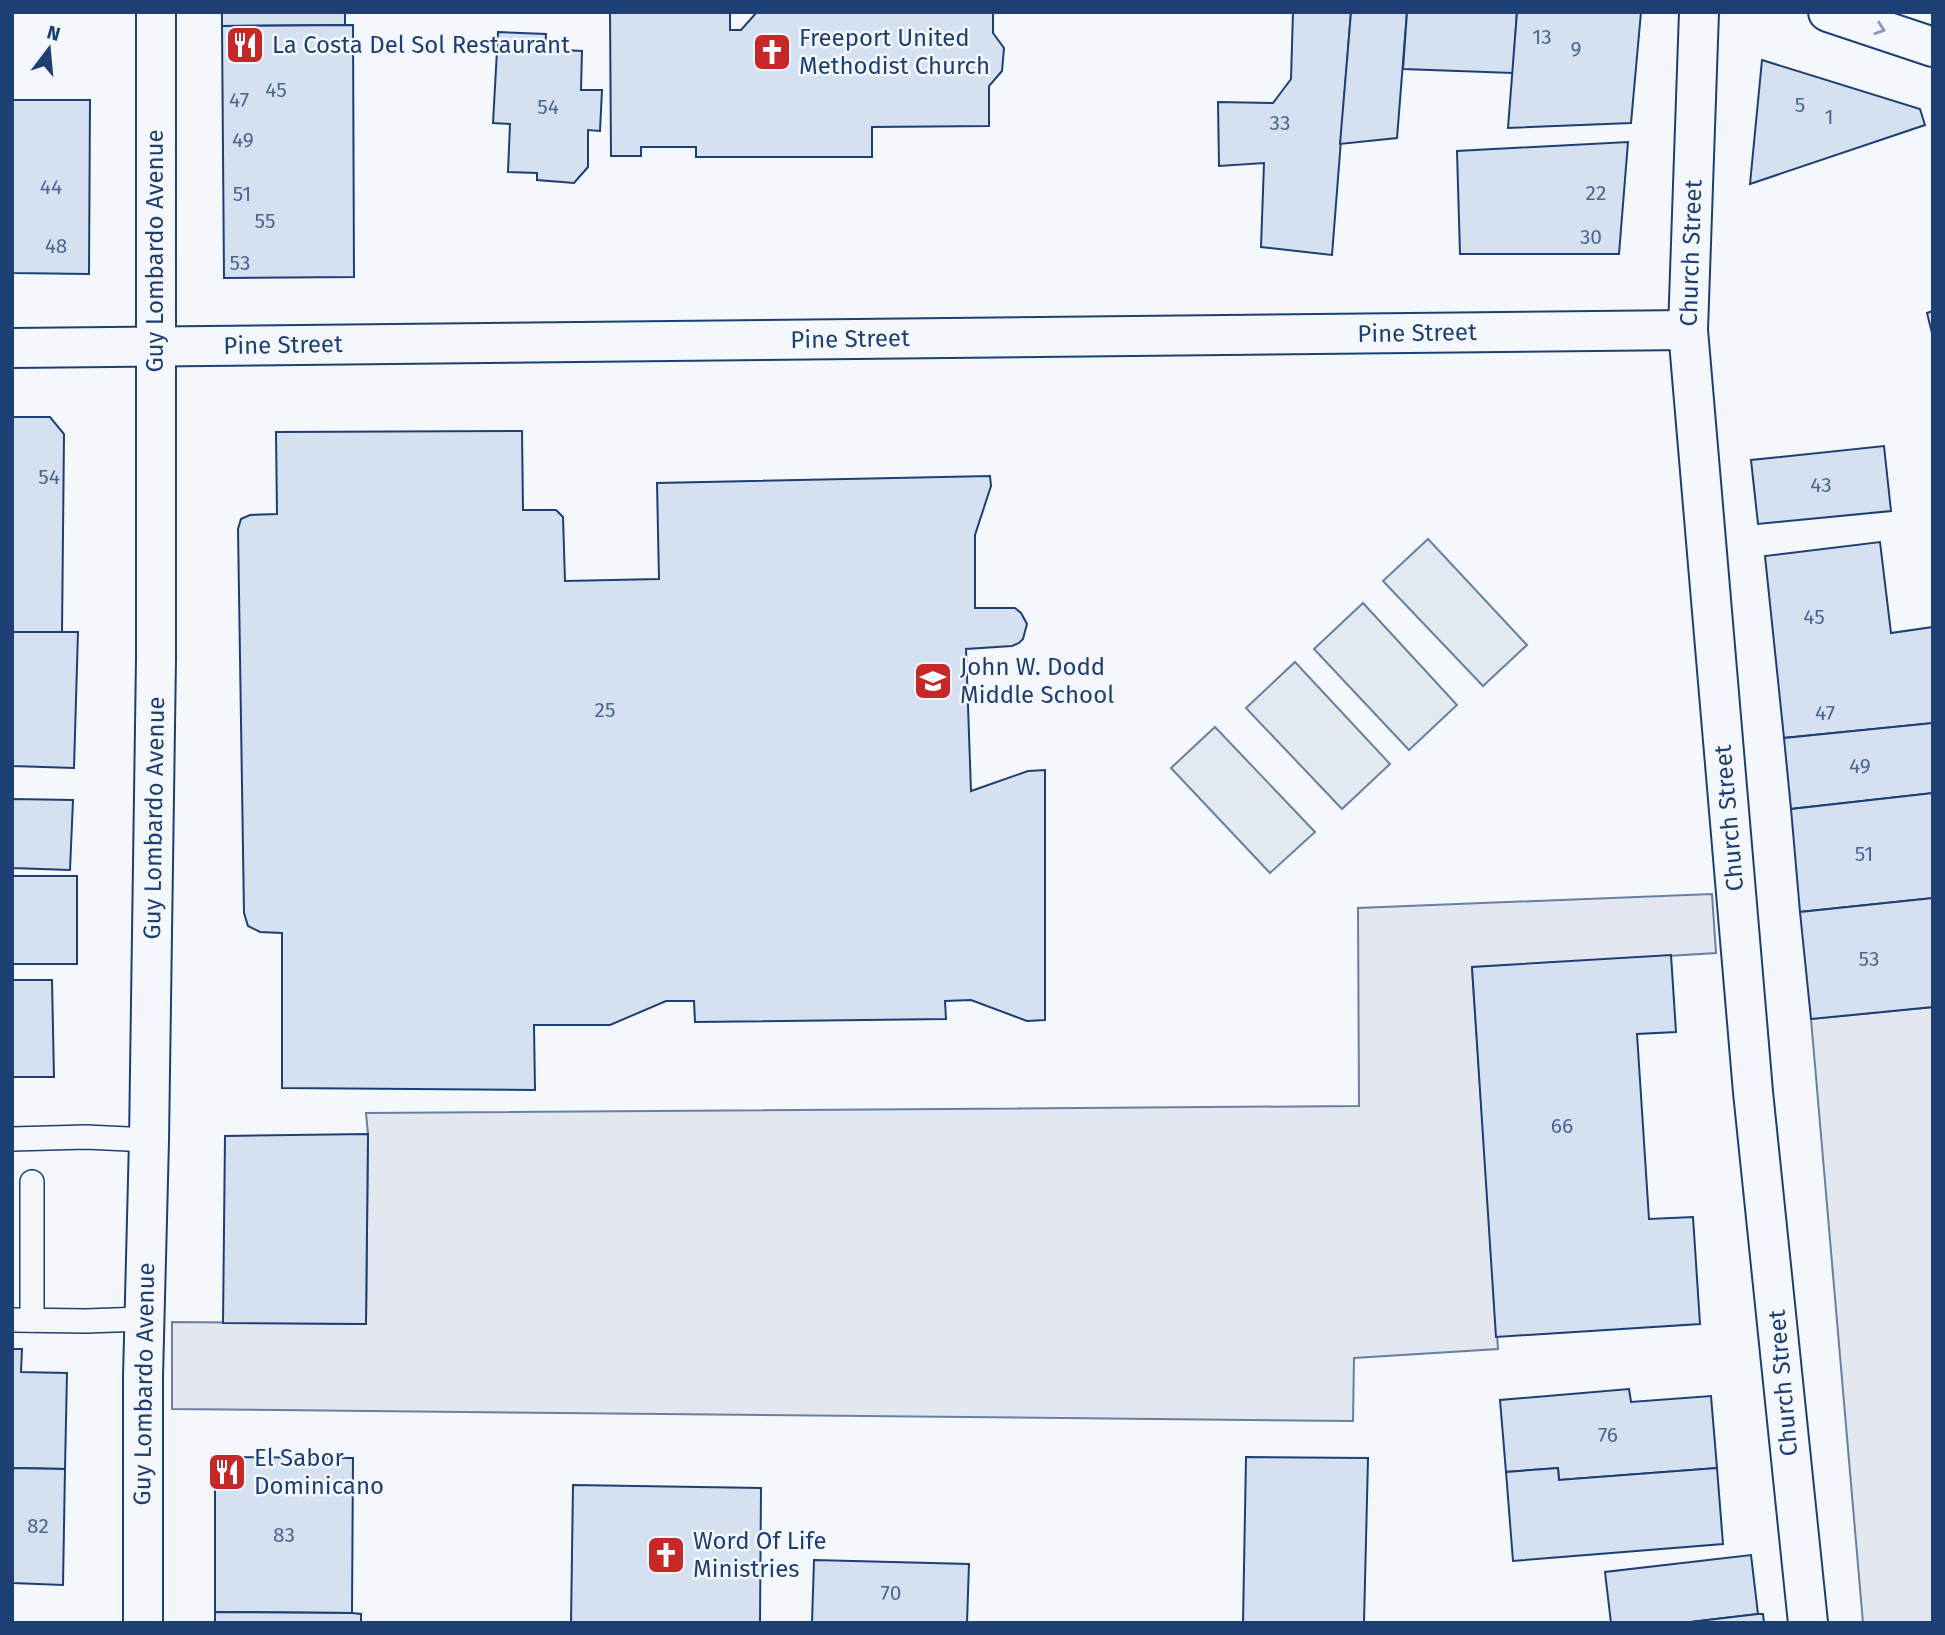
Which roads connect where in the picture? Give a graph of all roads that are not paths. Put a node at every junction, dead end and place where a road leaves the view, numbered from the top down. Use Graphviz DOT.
graph roads {
  1 [pos="156,12"];
  2 [pos="1699,12"];
  3 [pos="1828,12"];
  4 [pos="1933,47"];
  5 [pos="1688,330"];
  6 [pos="155,347"];
  7 [pos="12,348"];
  8 [pos="12,1139"];
  9 [pos="149,1140"];
  10 [pos="32,1182"];
  11 [pos="144,1319"];
  12 [pos="22,1320"];
  13 [pos="143,1623"];
  14 [pos="1808,1623"];
  1 -- 6 [label="main road, Guy Lombardo Avenue"];
  2 -- 5 [label="main road, Church Street"];
  3 -- 4 [label="main road, one-way"];
  5 -- 6 [label="main road, Pine Street"];
  5 -- 14 [label="main road, Church Street"];
  6 -- 7 [label="main road, Pine Street"];
  6 -- 9 [label="main road, Guy Lombardo Avenue"];
  8 -- 9 [label="lane"];
  9 -- 11 [label="main road, Guy Lombardo Avenue"];
  10 -- 12 [label="lane"];
  11 -- 12 [label="lane"];
  11 -- 13 [label="main road, Guy Lombardo Avenue"];
}
